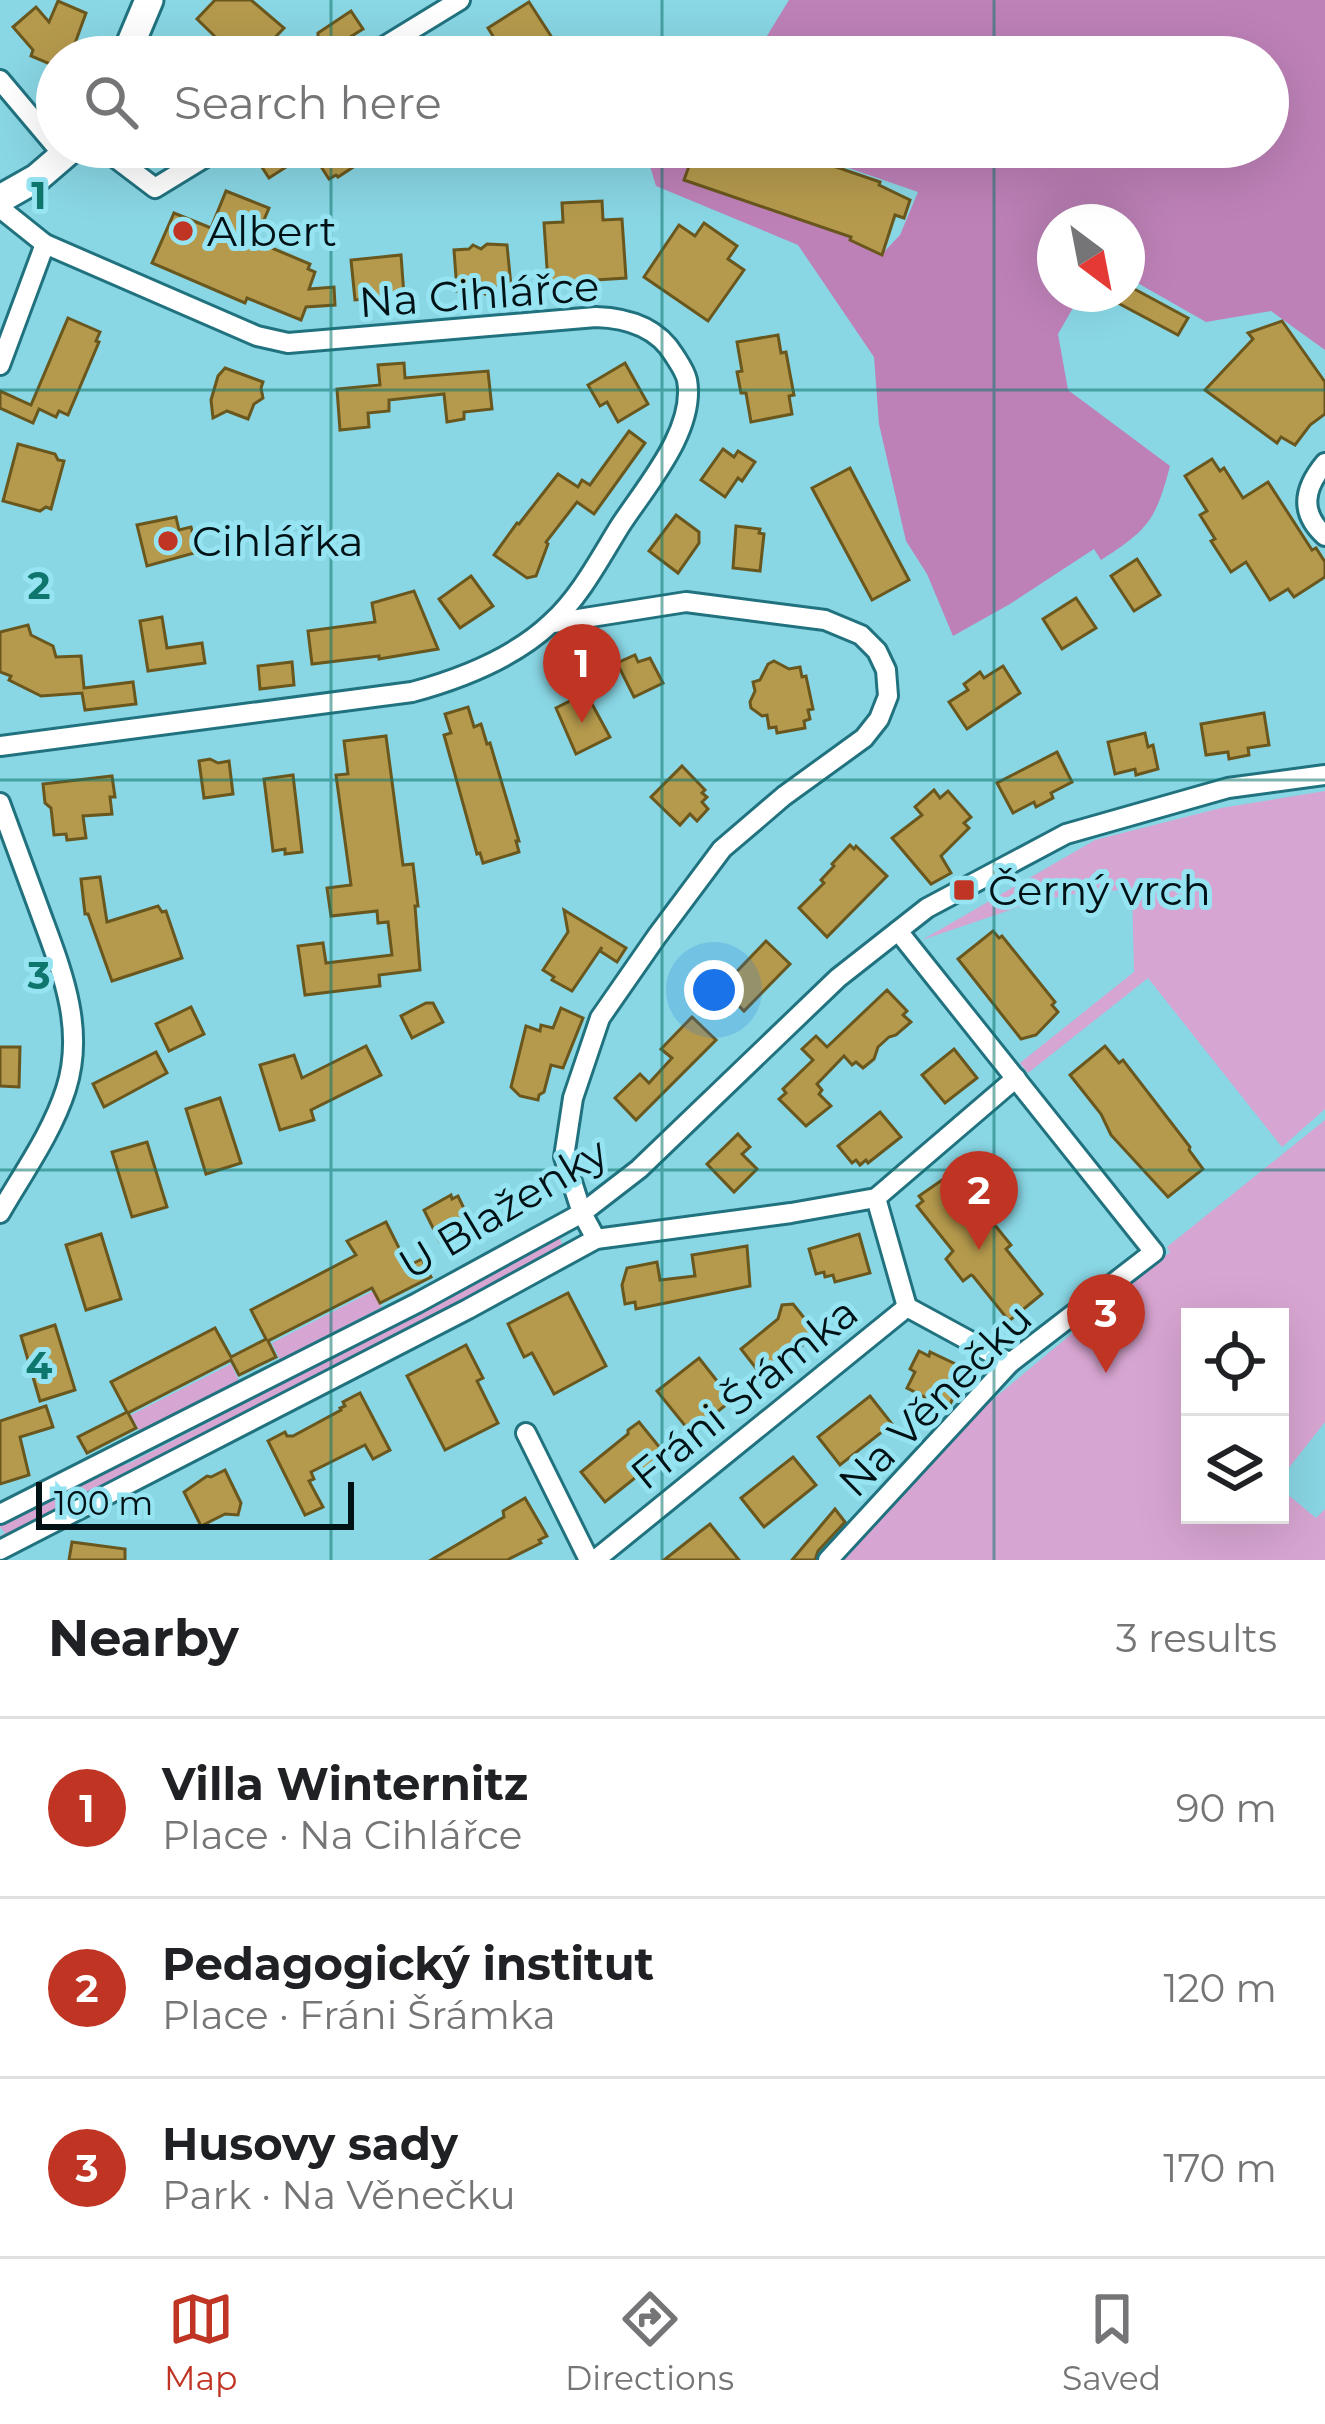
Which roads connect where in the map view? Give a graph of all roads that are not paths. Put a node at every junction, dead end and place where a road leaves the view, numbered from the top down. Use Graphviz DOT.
graph roads {
  1 [pos="149,0"];
  2 [pos="460,0"];
  3 [pos="133,36"];
  4 [pos="402,36"];
  5 [pos="0,80"];
  6 [pos="36,118"];
  7 [pos="49,168"];
  8 [pos="129,168"];
  9 [pos="188,168"];
  10 [pos="0,204"];
  11 [pos="45,244"];
  12 [pos="0,365"];
  13 [pos="1325,463"];
  14 [pos="1325,536"];
  15 [pos="553,622"];
  16 [pos="0,746"];
  17 [pos="1325,775"];
  18 [pos="0,803"];
  19 [pos="898,931"];
  20 [pos="1016,1078"];
  21 [pos="876,1198"];
  22 [pos="0,1213"];
  23 [pos="582,1213"];
  24 [pos="596,1239"];
  25 [pos="907,1307"];
  26 [pos="1010,1363"];
  27 [pos="526,1432"];
  28 [pos="0,1514"];
  29 [pos="0,1550"];
  30 [pos="592,1560"];
  31 [pos="828,1560"];
  1 -- 3 [label="street"];
  2 -- 4 [label="street"];
  5 -- 6 [label="street"];
  7 -- 10 [label="street"];
  8 -- 9 [label="street"];
  10 -- 11 [label="street, Na Cihlářce"];
  11 -- 12 [label="street"];
  11 -- 15 [label="street, Na Cihlářce"];
  13 -- 14 [label="street"];
  15 -- 16 [label="street, Na Cihlářce"];
  15 -- 23 [label="street"];
  17 -- 19 [label="street, U Blaženky"];
  18 -- 22 [label="street"];
  19 -- 20 [label="street"];
  19 -- 23 [label="street, U Blaženky"];
  20 -- 21 [label="street"];
  20 -- 26 [label="street, Na Věnečku"];
  21 -- 24 [label="street"];
  21 -- 25 [label="street, Fráni Šrámka"];
  23 -- 24 [label="street"];
  23 -- 28 [label="street, U Blaženky"];
  24 -- 29 [label="street, U Blaženky"];
  25 -- 26 [label="street"];
  25 -- 30 [label="street, Fráni Šrámka"];
  26 -- 31 [label="street, Na Věnečku"];
  27 -- 30 [label="street"];
}
